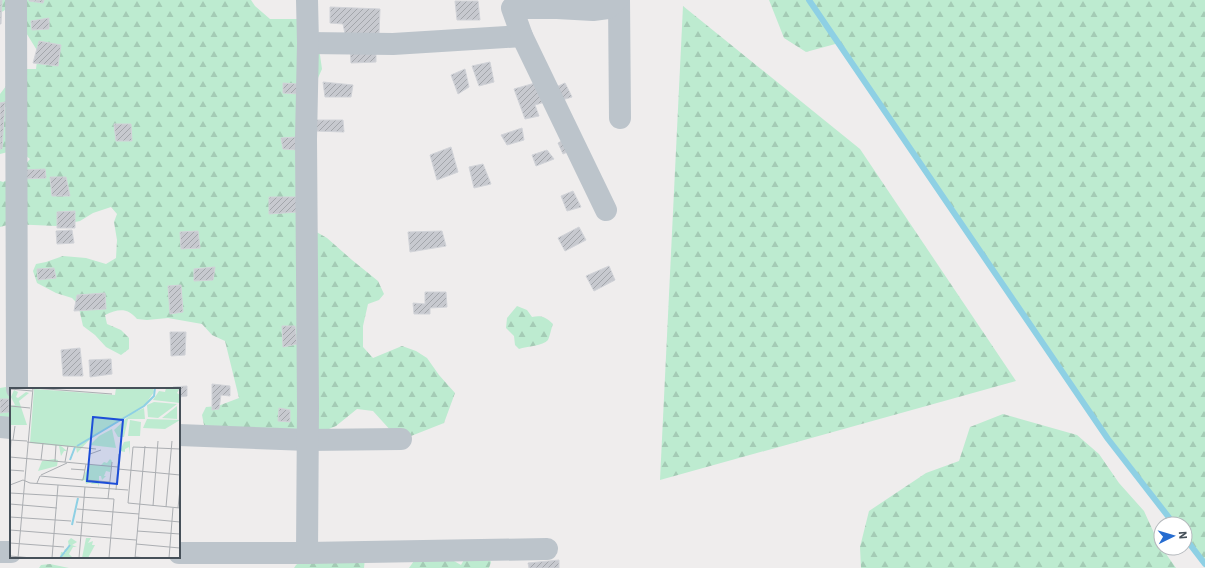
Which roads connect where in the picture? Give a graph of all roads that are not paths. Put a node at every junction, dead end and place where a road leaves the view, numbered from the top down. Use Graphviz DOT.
graph roads {
  1 [pos="16,0"];
  2 [pos="308,0"];
  3 [pos="618,0"];
  4 [pos="522,36"];
  5 [pos="308,43"];
  6 [pos="620,118"];
  7 [pos="606,210"];
  8 [pos="17,388"];
  9 [pos="180,435"];
  10 [pos="401,439"];
  11 [pos="308,440"];
  12 [pos="547,549"];
  13 [pos="180,553"];
  14 [pos="307,553"];
  15 [pos="275,560"];
  1 -- 8 [label="street"];
  2 -- 5 [label="street"];
  3 -- 4 [label="street"];
  3 -- 6 [label="street"];
  4 -- 5 [label="street"];
  4 -- 7 [label="street"];
  5 -- 11 [label="street"];
  9 -- 11 [label="street"];
  10 -- 11 [label="street"];
  11 -- 14 [label="street"];
  12 -- 14 [label="street"];
  13 -- 15 [label="street"];
  14 -- 15 [label="street"];
}
